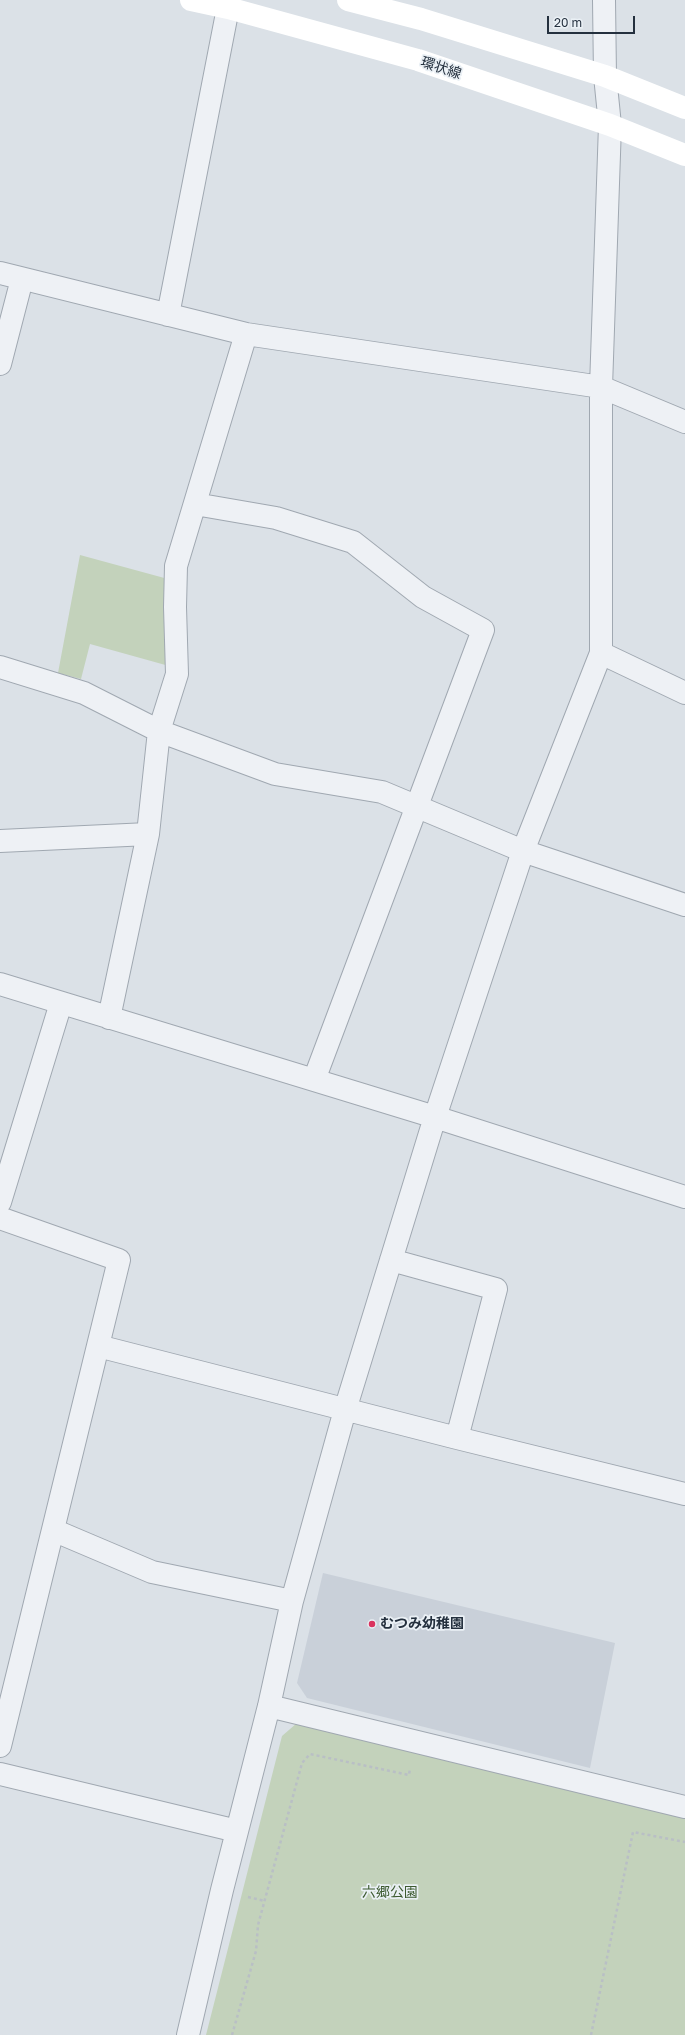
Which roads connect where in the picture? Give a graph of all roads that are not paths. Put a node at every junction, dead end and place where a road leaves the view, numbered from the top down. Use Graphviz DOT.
graph roads {
  1 [pos="191,0"];
  2 [pos="348,0"];
  3 [pos="604,0"];
  4 [pos="228,8"];
  5 [pos="605,76"];
  6 [pos="685,108"];
  7 [pos="610,125"];
  8 [pos="685,155"];
  9 [pos="0,273"];
  10 [pos="22,279"];
  11 [pos="168,314"];
  12 [pos="246,334"];
  13 [pos="0,364"];
  14 [pos="601,387"];
  15 [pos="685,422"];
  16 [pos="195,504"];
  17 [pos="601,653"];
  18 [pos="0,667"];
  19 [pos="685,693"];
  20 [pos="159,731"];
  21 [pos="417,807"];
  22 [pos="148,834"];
  23 [pos="0,841"];
  24 [pos="523,851"];
  25 [pos="685,905"];
  26 [pos="0,984"];
  27 [pos="62,1003"];
  28 [pos="110,1018"];
  29 [pos="314,1080"];
  30 [pos="435,1117"];
  31 [pos="685,1197"];
  32 [pos="0,1202"];
  33 [pos="0,1218"];
  34 [pos="391,1260"];
  35 [pos="98,1346"];
  36 [pos="345,1410"];
  37 [pos="457,1438"];
  38 [pos="685,1494"];
  39 [pos="53,1530"];
  40 [pos="292,1601"];
  41 [pos="269,1706"];
  42 [pos="0,1746"];
  43 [pos="0,1774"];
  44 [pos="685,1808"];
  45 [pos="237,1831"];
  46 [pos="188,2035"];
  1 -- 4 [label="street, 環状線"];
  2 -- 5 [label="street"];
  3 -- 5 [label="street"];
  4 -- 7 [label="street, 環状線"];
  4 -- 11 [label="street"];
  5 -- 6 [label="street"];
  5 -- 7 [label="street"];
  7 -- 8 [label="street, 環状線"];
  7 -- 14 [label="street"];
  9 -- 10 [label="street"];
  10 -- 11 [label="street"];
  10 -- 13 [label="street"];
  11 -- 12 [label="street"];
  12 -- 14 [label="street"];
  12 -- 16 [label="street"];
  14 -- 15 [label="street"];
  14 -- 17 [label="street"];
  16 -- 20 [label="street"];
  16 -- 21 [label="street"];
  17 -- 19 [label="street"];
  17 -- 24 [label="street"];
  18 -- 20 [label="street"];
  20 -- 21 [label="street"];
  20 -- 22 [label="street"];
  21 -- 24 [label="street"];
  21 -- 29 [label="street"];
  22 -- 23 [label="street"];
  22 -- 28 [label="street"];
  24 -- 25 [label="street"];
  24 -- 30 [label="street"];
  26 -- 27 [label="street"];
  27 -- 28 [label="street"];
  27 -- 32 [label="street"];
  28 -- 29 [label="street"];
  29 -- 30 [label="street"];
  30 -- 31 [label="street"];
  30 -- 34 [label="street"];
  33 -- 35 [label="street"];
  34 -- 36 [label="street"];
  34 -- 37 [label="street"];
  35 -- 36 [label="street"];
  35 -- 39 [label="street"];
  36 -- 37 [label="street"];
  36 -- 40 [label="street"];
  37 -- 38 [label="street"];
  39 -- 40 [label="street"];
  39 -- 42 [label="street"];
  40 -- 41 [label="street"];
  41 -- 44 [label="street"];
  41 -- 45 [label="street"];
  43 -- 45 [label="street"];
  45 -- 46 [label="street"];
}
